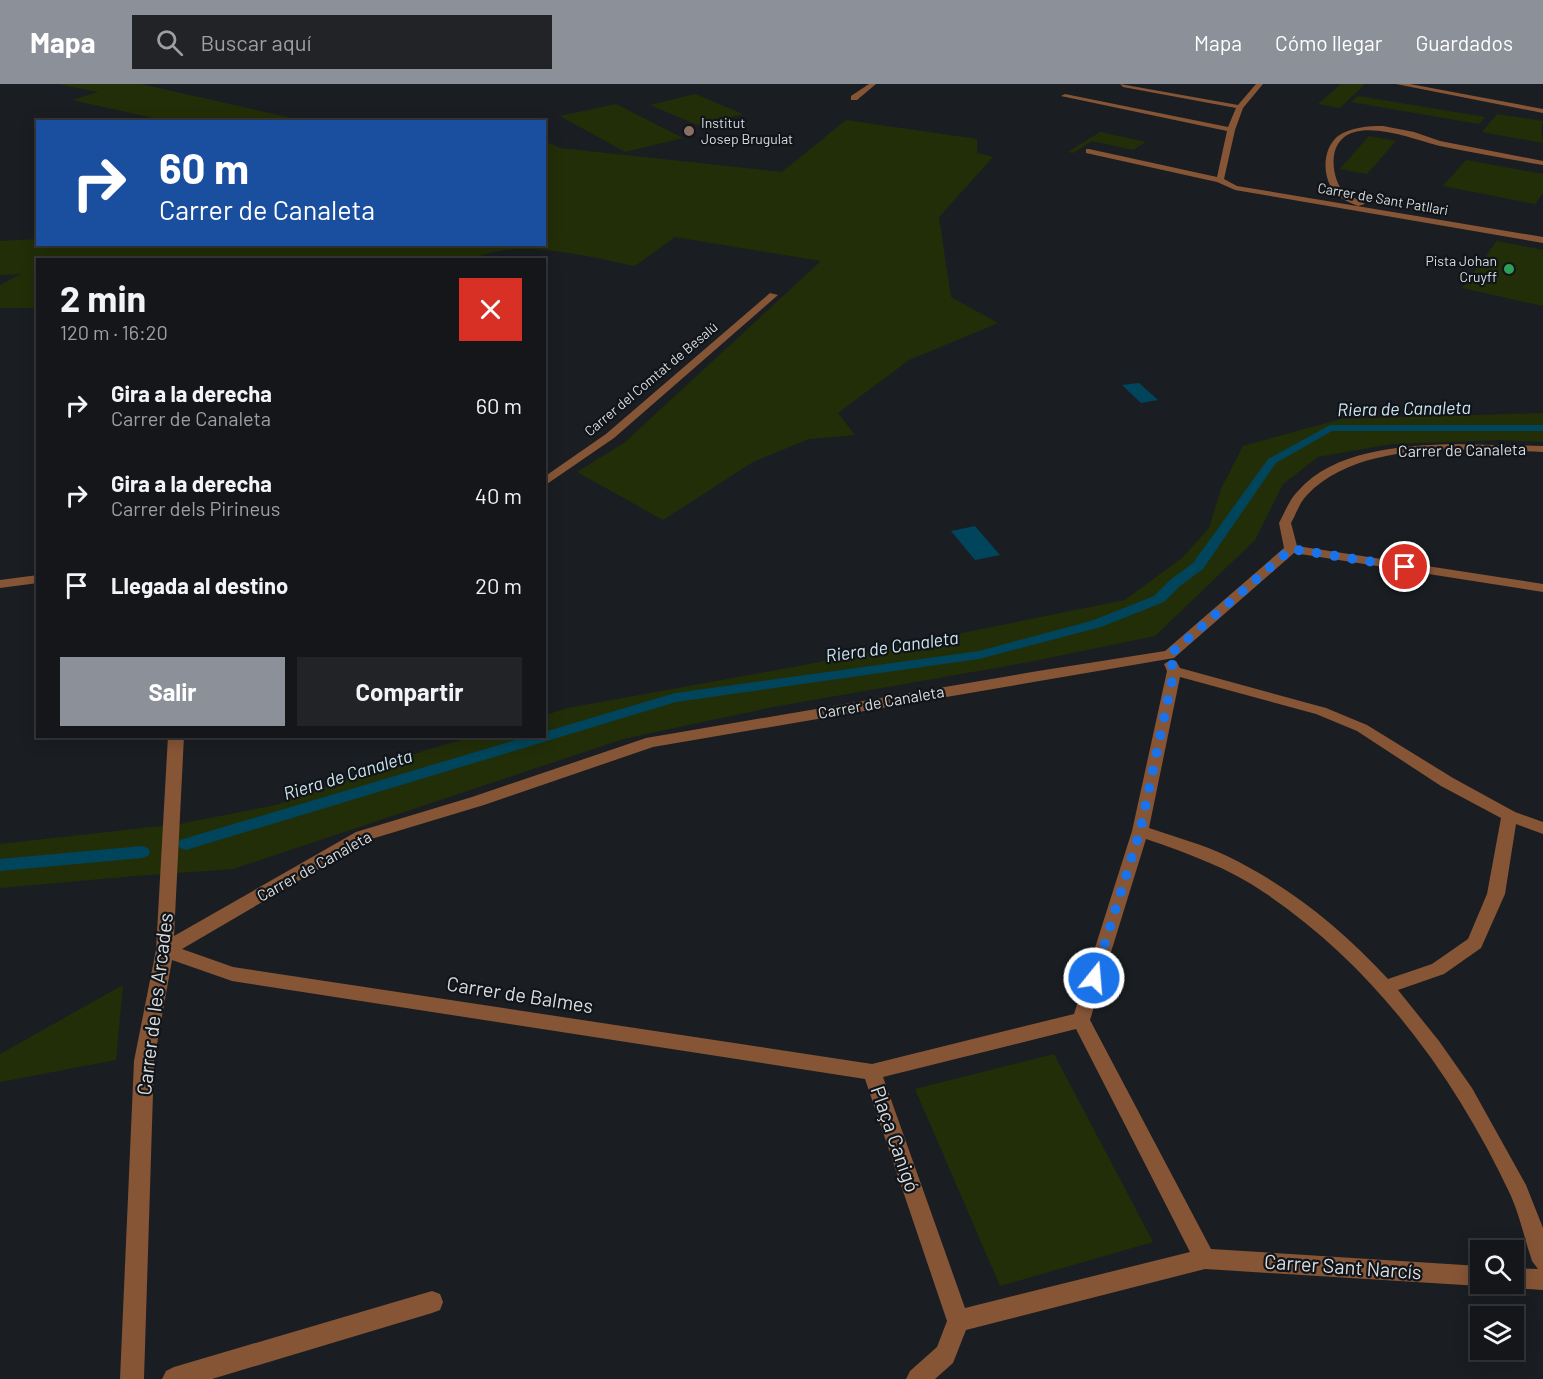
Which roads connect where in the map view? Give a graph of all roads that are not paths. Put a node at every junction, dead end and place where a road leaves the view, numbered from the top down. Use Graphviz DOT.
graph roads {
  1 [pos="873,84"];
  2 [pos="1123,84"];
  3 [pos="1260,84"];
  4 [pos="1400,84"];
  5 [pos="1456,84"];
  6 [pos="1447,93"];
  7 [pos="1065,96"];
  8 [pos="854,98"];
  9 [pos="1240,107"];
  10 [pos="1543,111"];
  11 [pos="1231,130"];
  12 [pos="1089,151"];
  13 [pos="1543,162"];
  14 [pos="1220,180"];
  15 [pos="1379,212"];
  16 [pos="1543,240"];
  17 [pos="773,295"];
  18 [pos="1543,449"];
  19 [pos="546,482"];
  20 [pos="1291,549"];
  21 [pos="36,579"];
  22 [pos="0,584"];
  23 [pos="1543,588"];
  24 [pos="1169,655"];
  25 [pos="1174,671"];
  26 [pos="176,738"];
  27 [pos="1509,816"];
  28 [pos="1543,828"];
  29 [pos="1140,831"];
  30 [pos="165,950"];
  31 [pos="1384,987"];
  32 [pos="1081,1020"];
  33 [pos="872,1072"];
  34 [pos="1205,1259"];
  35 [pos="1543,1261"];
  36 [pos="1470,1275"];
  37 [pos="1524,1279"];
  38 [pos="1543,1280"];
  39 [pos="432,1302"];
  40 [pos="958,1321"];
  41 [pos="923,1377"];
  42 [pos="132,1379"];
  43 [pos="174,1379"];
  1 -- 8 [label="street"];
  2 -- 9 [label="street"];
  3 -- 9 [label="street"];
  4 -- 6 [label="street"];
  5 -- 6 [label="street"];
  6 -- 10 [label="street"];
  7 -- 11 [label="street"];
  9 -- 11 [label="street"];
  11 -- 14 [label="street"];
  12 -- 14 [label="street, Carrer de Sant Patllari"];
  13 -- 15 [label="street"];
  14 -- 15 [label="street, Carrer de Sant Patllari"];
  15 -- 16 [label="street, Carrer de Sant Patllari"];
  17 -- 19 [label="street, Carrer del Comtat de Besalú"];
  18 -- 20 [label="street, Carrer de Canaleta"];
  20 -- 23 [label="street"];
  20 -- 24 [label="street"];
  21 -- 22 [label="street"];
  24 -- 25 [label="street"];
  24 -- 30 [label="street, Carrer de Canaleta"];
  25 -- 27 [label="street"];
  25 -- 29 [label="street"];
  26 -- 30 [label="street, Carrer de les Arcades"];
  27 -- 28 [label="street"];
  27 -- 31 [label="street"];
  29 -- 31 [label="street"];
  29 -- 32 [label="street"];
  30 -- 33 [label="street, Carrer de Balmes"];
  30 -- 42 [label="street, Carrer de les Arcades"];
  31 -- 35 [label="street"];
  32 -- 33 [label="street, Plaça Canigó"];
  32 -- 34 [label="street"];
  33 -- 40 [label="street, Plaça Canigó"];
  34 -- 36 [label="street, Carrer Sant Narcís"];
  34 -- 40 [label="street"];
  37 -- 38 [label="street"];
  39 -- 43 [label="street"];
  40 -- 41 [label="street"];
}
